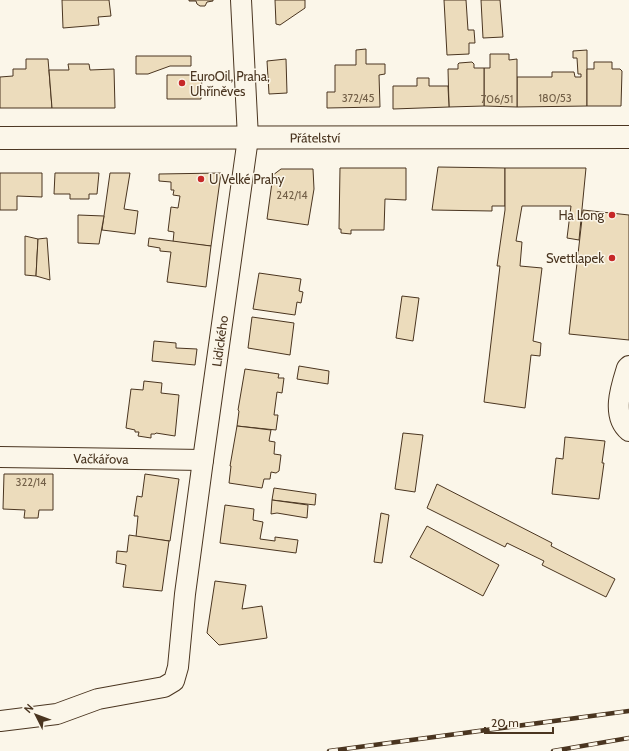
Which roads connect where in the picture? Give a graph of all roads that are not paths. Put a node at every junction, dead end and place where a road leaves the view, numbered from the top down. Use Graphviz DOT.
graph roads {
  1 [pos="241,0"];
  2 [pos="629,137"];
  3 [pos="0,138"];
  4 [pos="248,138"];
  5 [pos="629,366"];
  6 [pos="629,431"];
  7 [pos="0,457"];
  8 [pos="202,460"];
  9 [pos="0,721"];
  1 -- 4 [label="street, Lidického"];
  2 -- 4 [label="main road, Přátelství"];
  3 -- 4 [label="main road, Přátelství"];
  4 -- 8 [label="street, Lidického"];
  5 -- 6 [label="street"];
  7 -- 8 [label="street, Vačkářova"];
  8 -- 9 [label="street, Lidického"];
}
